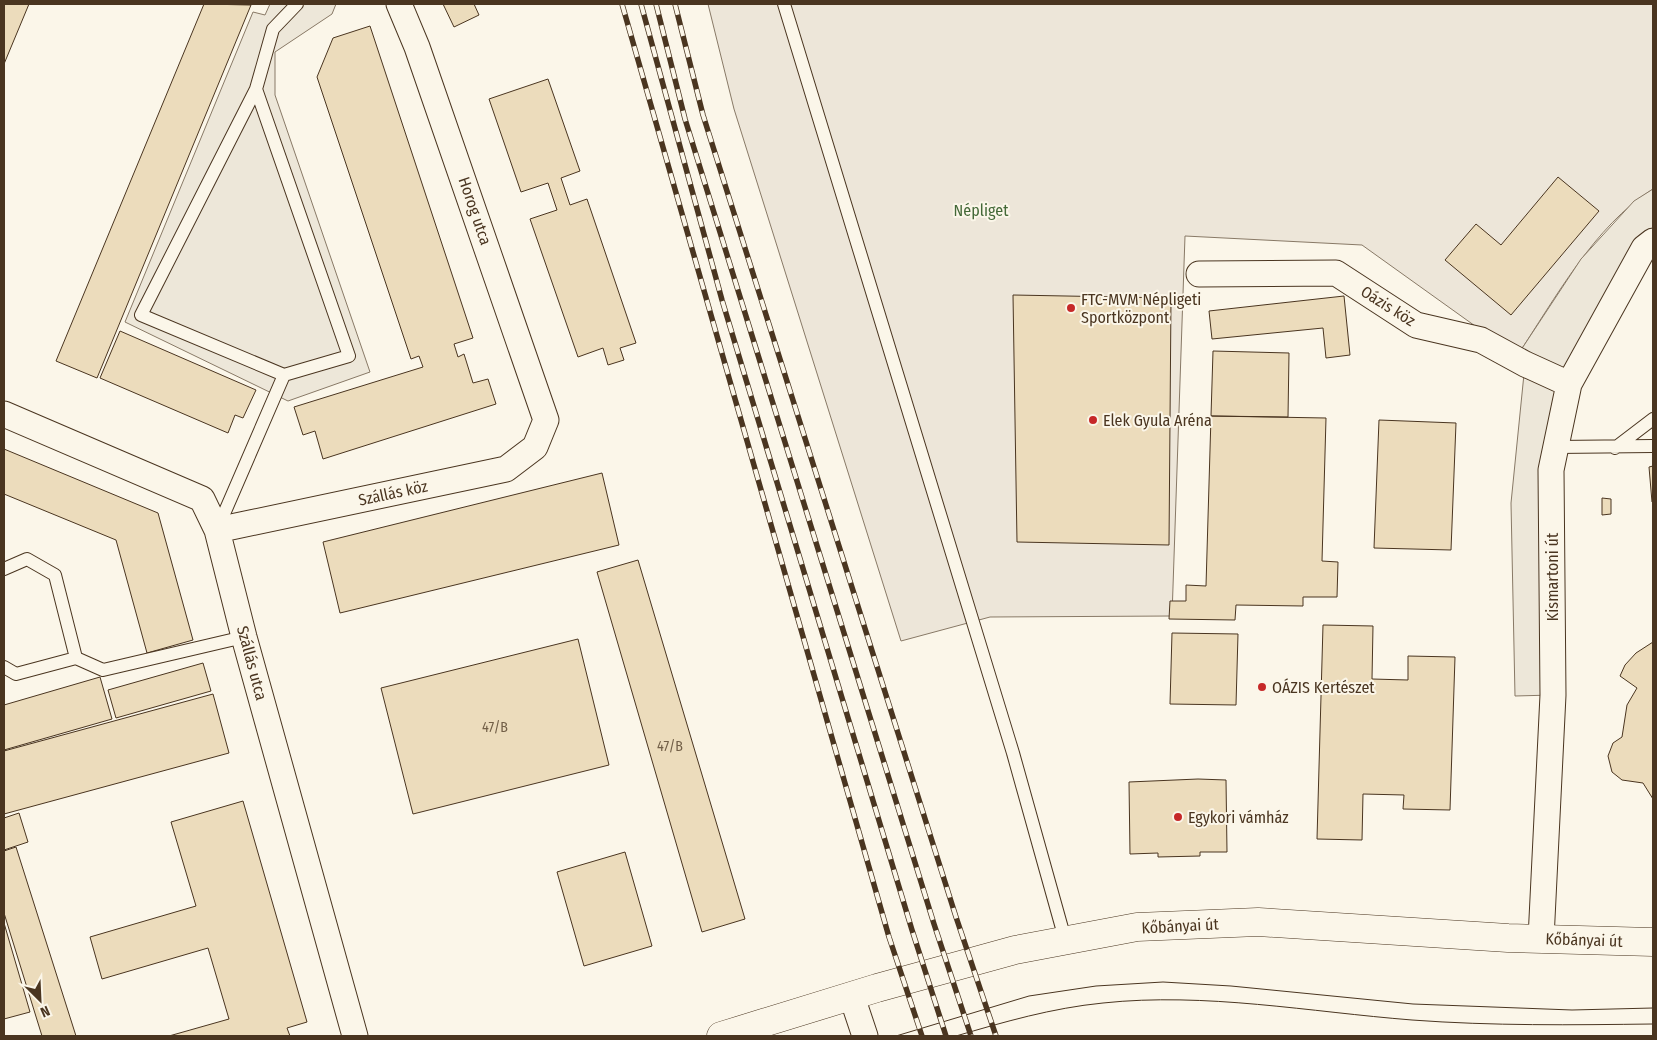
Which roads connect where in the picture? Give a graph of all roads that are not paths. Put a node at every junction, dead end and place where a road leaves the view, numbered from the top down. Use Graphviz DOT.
graph roads {
  1 [pos="298,4"];
  2 [pos="398,4"];
  3 [pos="784,4"];
  4 [pos="256,89"];
  5 [pos="1653,241"];
  6 [pos="1199,274"];
  7 [pos="284,375"];
  8 [pos="1569,384"];
  9 [pos="4,414"];
  10 [pos="1653,419"];
  11 [pos="546,420"];
  12 [pos="1653,446"];
  13 [pos="1556,447"];
  14 [pos="1616,448"];
  15 [pos="217,530"];
  16 [pos="4,569"];
  17 [pos="244,637"];
  18 [pos="76,658"];
  19 [pos="4,667"];
  20 [pos="1541,939"];
  21 [pos="1065,940"];
  22 [pos="1653,942"];
  23 [pos="852,997"];
  24 [pos="355,1036"];
  25 [pos="721,1036"];
  26 [pos="865,1036"];
  1 -- 4 [label="lane"];
  2 -- 11 [label="street, Horog utca"];
  3 -- 21 [label="lane"];
  4 -- 7 [label="lane"];
  4 -- 7 [label="lane"];
  5 -- 8 [label="street, Kismartoni út"];
  6 -- 8 [label="street, Oázis köz"];
  7 -- 15 [label="lane"];
  8 -- 13 [label="street, Kismartoni út"];
  9 -- 15 [label="street, Szállás utca"];
  10 -- 14 [label="lane"];
  11 -- 15 [label="street, Szállás köz"];
  12 -- 14 [label="lane"];
  13 -- 14 [label="lane"];
  13 -- 20 [label="street, Kismartoni út"];
  15 -- 17 [label="street, Szállás utca"];
  16 -- 18 [label="lane"];
  17 -- 18 [label="lane"];
  17 -- 24 [label="street, Szállás utca"];
  18 -- 19 [label="lane"];
  20 -- 21 [label="main road, Kőbányai út"];
  20 -- 22 [label="main road, Kőbányai út"];
  21 -- 23 [label="main road, Kőbányai út"];
  23 -- 25 [label="main road, Kőbányai út"];
  23 -- 26 [label="street"];
}
